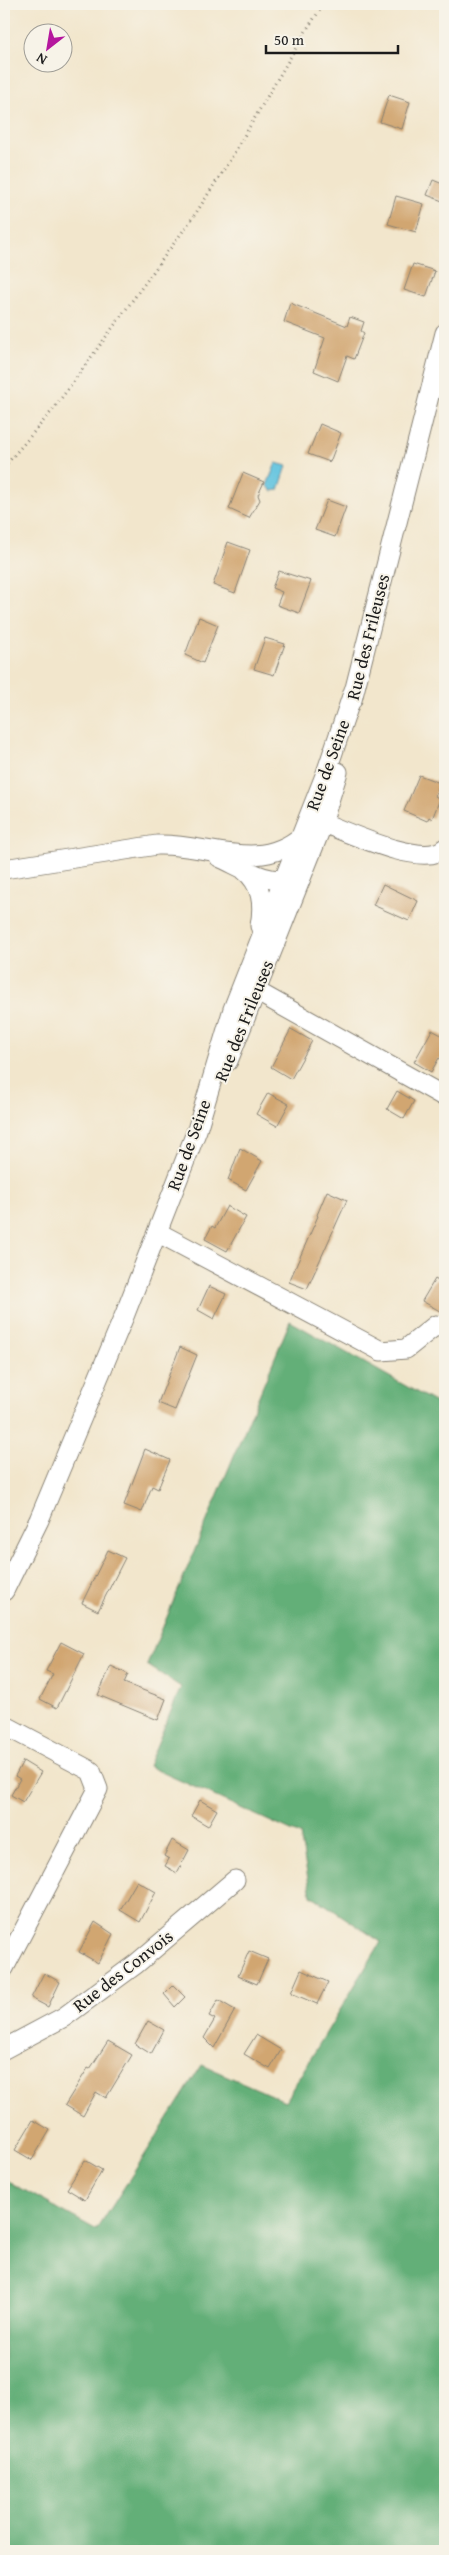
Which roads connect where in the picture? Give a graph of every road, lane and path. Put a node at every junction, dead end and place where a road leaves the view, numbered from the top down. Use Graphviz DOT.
graph roads {
  1 [pos="324,4"];
  2 [pos="445,333"];
  3 [pos="4,467"];
  4 [pos="354,690"];
  5 [pos="316,820"];
  6 [pos="302,836"];
  7 [pos="445,848"];
  8 [pos="204,851"];
  9 [pos="256,855"];
  10 [pos="239,866"];
  11 [pos="4,869"];
  12 [pos="292,879"];
  13 [pos="254,954"];
  14 [pos="256,991"];
  15 [pos="445,1097"];
  16 [pos="197,1130"];
  17 [pos="157,1232"];
  18 [pos="445,1329"];
  19 [pos="4,1591"];
  20 [pos="4,1725"];
  21 [pos="235,1880"];
  22 [pos="4,1968"];
  23 [pos="4,2049"];
  1 -- 3 [label="path"];
  2 -- 4 [label="street, Rue des Frileuses"];
  4 -- 5 [label="street, Rue de Seine"];
  5 -- 6 [label="street, Rue de Seine"];
  5 -- 7 [label="street"];
  5 -- 12 [label="street, Rue des Frileuses"];
  6 -- 9 [label="street"];
  6 -- 12 [label="street, Rue de Seine"];
  8 -- 9 [label="street"];
  8 -- 10 [label="street"];
  8 -- 11 [label="street"];
  9 -- 12 [label="street"];
  10 -- 12 [label="street"];
  10 -- 13 [label="street"];
  12 -- 13 [label="street, Rue de Seine"];
  12 -- 14 [label="street, Rue des Frileuses"];
  13 -- 16 [label="street, Rue de Seine"];
  14 -- 15 [label="street"];
  14 -- 16 [label="street, Rue des Frileuses"];
  16 -- 17 [label="street, Rue de Seine"];
  17 -- 18 [label="street"];
  17 -- 19 [label="street, Rue de Seine"];
  20 -- 22 [label="street"];
  21 -- 23 [label="street, Rue des Convois"];
}
